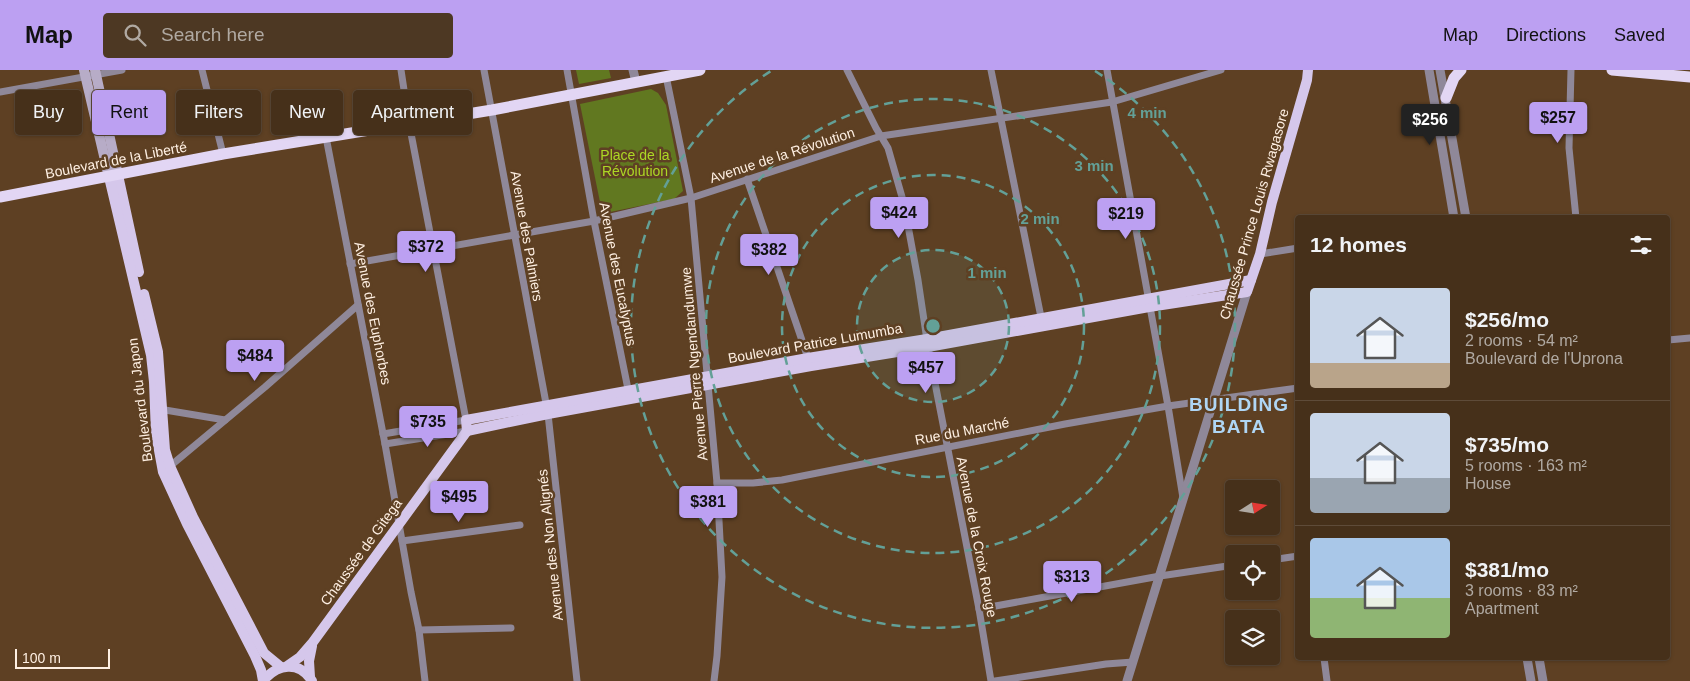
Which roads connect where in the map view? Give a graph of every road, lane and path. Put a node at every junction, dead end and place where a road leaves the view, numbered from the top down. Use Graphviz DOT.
graph roads {
  1 [pos="122,70"];
  2 [pos="202,70"];
  3 [pos="401,70"];
  4 [pos="484,70"];
  5 [pos="567,70"];
  6 [pos="634,70"];
  7 [pos="700,70"];
  8 [pos="848,70"];
  9 [pos="991,70"];
  10 [pos="1107,70"];
  11 [pos="1221,70"];
  12 [pos="1308,70"];
  13 [pos="1429,70"];
  14 [pos="1440,70"];
  15 [pos="1461,70"];
  16 [pos="1571,70"];
  17 [pos="1612,70"];
  18 [pos="90,73"];
  19 [pos="666,76"];
  20 [pos="1690,77"];
  21 [pos="636,82"];
  22 [pos="1443,85"];
  23 [pos="1432,87"];
  24 [pos="404,90"];
  25 [pos="0,92"];
  26 [pos="572,94"];
  27 [pos="1446,98"];
  28 [pos="1112,102"];
  29 [pos="492,110"];
  30 [pos="472,113"];
  31 [pos="1000,119"];
  32 [pos="353,132"];
  33 [pos="411,135"];
  34 [pos="881,136"];
  35 [pos="326,137"];
  36 [pos="223,154"];
  37 [pos="114,176"];
  38 [pos="747,179"];
  39 [pos="0,197"];
  40 [pos="691,198"];
  41 [pos="1453,215"];
  42 [pos="1466,215"];
  43 [pos="1576,215"];
  44 [pos="594,221"];
  45 [pos="514,235"];
  46 [pos="1295,248"];
  47 [pos="433,250"];
  48 [pos="1260,254"];
  49 [pos="350,264"];
  50 [pos="1251,280"];
  51 [pos="1247,292"];
  52 [pos="1148,303"];
  53 [pos="358,305"];
  54 [pos="1042,322"];
  55 [pos="1690,338"];
  56 [pos="1670,340"];
  57 [pos="927,343"];
  58 [pos="810,362"];
  59 [pos="708,381"];
  60 [pos="1295,388"];
  61 [pos="629,395"];
  62 [pos="1213,400"];
  63 [pos="1168,406"];
  64 [pos="158,409"];
  65 [pos="547,410"];
  66 [pos="225,420"];
  67 [pos="466,420"];
  68 [pos="467,431"];
  69 [pos="383,434"];
  70 [pos="385,444"];
  71 [pos="947,446"];
  72 [pos="166,469"];
  73 [pos="717,483"];
  74 [pos="1183,498"];
  75 [pos="399,524"];
  76 [pos="520,525"];
  77 [pos="402,542"];
  78 [pos="1295,556"];
  79 [pos="1280,559"];
  80 [pos="1225,566"];
  81 [pos="1160,576"];
  82 [pos="222,583"];
  83 [pos="979,608"];
  84 [pos="511,628"];
  85 [pos="419,630"];
  86 [pos="313,642"];
  87 [pos="1324,660"];
  88 [pos="1527,660"];
  89 [pos="1539,660"];
  90 [pos="1133,662"];
  91 [pos="284,667"];
  92 [pos="311,679"];
  93 [pos="263,681"];
  94 [pos="425,681"];
  95 [pos="577,681"];
  96 [pos="714,681"];
  97 [pos="993,681"];
  98 [pos="1127,681"];
  99 [pos="1327,681"];
  100 [pos="1531,681"];
  101 [pos="1543,681"];
  1 -- 18 [label="street"];
  2 -- 36 [label="street"];
  3 -- 24 [label="street"];
  4 -- 29 [label="street, Avenue des Palmiers"];
  5 -- 26 [label="street, Avenue des Eucalyptus"];
  6 -- 21 [label="street"];
  7 -- 19 [label="highway"];
  8 -- 34 [label="street, Avenue de la Croix Rouge"];
  9 -- 31 [label="street"];
  10 -- 28 [label="street"];
  11 -- 28 [label="street, Avenue de la Révolution"];
  12 -- 48 [label="main road, Chaussée Prince Louis Rwagasore"];
  13 -- 23 [label="street"];
  14 -- 22 [label="street"];
  15 -- 27 [label="highway"];
  16 -- 43 [label="street"];
  17 -- 20 [label="highway"];
  18 -- 25 [label="street"];
  18 -- 37 [label="main road, Boulevard du Japon"];
  19 -- 21 [label="highway"];
  19 -- 40 [label="street, Avenue Pierre Ngendandumwe"];
  21 -- 26 [label="highway"];
  22 -- 23 [label="street"];
  22 -- 27 [label="street"];
  23 -- 41 [label="street"];
  26 -- 29 [label="highway"];
  26 -- 44 [label="street, Avenue des Eucalyptus"];
  27 -- 42 [label="street"];
  28 -- 31 [label="street, Avenue de la Révolution"];
  28 -- 52 [label="street"];
  29 -- 30 [label="highway"];
  29 -- 45 [label="street, Avenue des Palmiers"];
  31 -- 34 [label="street, Avenue de la Révolution"];
  31 -- 54 [label="street"];
  32 -- 35 [label="highway"];
  33 -- 47 [label="street"];
  34 -- 38 [label="street, Avenue de la Révolution"];
  34 -- 57 [label="street, Avenue de la Croix Rouge"];
  35 -- 36 [label="highway, Boulevard de la Liberté"];
  35 -- 49 [label="street, Avenue des Euphorbes"];
  36 -- 37 [label="highway, Boulevard de la Liberté"];
  37 -- 39 [label="highway, Boulevard de la Liberté"];
  37 -- 64 [label="main road, Boulevard du Japon"];
  38 -- 40 [label="street, Avenue de la Révolution"];
  38 -- 58 [label="street"];
  40 -- 44 [label="street, Avenue de la Révolution"];
  40 -- 59 [label="street, Avenue Pierre Ngendandumwe"];
  44 -- 45 [label="street, Avenue de la Révolution"];
  44 -- 61 [label="street, Avenue des Eucalyptus"];
  45 -- 47 [label="street, Avenue de la Révolution"];
  45 -- 65 [label="street, Avenue des Palmiers"];
  46 -- 48 [label="street"];
  47 -- 49 [label="street, Avenue de la Révolution"];
  47 -- 67 [label="street"];
  48 -- 50 [label="main road, Chaussée Prince Louis Rwagasore"];
  49 -- 53 [label="street, Avenue des Euphorbes"];
  50 -- 51 [label="main road, Chaussée Prince Louis Rwagasore"];
  50 -- 52 [label="main road, Boulevard Patrice Lumumba"];
  51 -- 52 [label="main road, Boulevard Patrice Lumumba"];
  51 -- 62 [label="street, Chaussée Prince Louis Rwagasore"];
  52 -- 54 [label="main road, Boulevard Patrice Lumumba"];
  52 -- 63 [label="street"];
  53 -- 66 [label="street"];
  53 -- 69 [label="street, Avenue des Euphorbes"];
  54 -- 57 [label="main road, Boulevard Patrice Lumumba"];
  55 -- 56 [label="street"];
  57 -- 58 [label="main road, Boulevard Patrice Lumumba"];
  57 -- 71 [label="street, Avenue de la Croix Rouge"];
  58 -- 59 [label="main road, Boulevard Patrice Lumumba"];
  59 -- 61 [label="main road, Boulevard Patrice Lumumba"];
  59 -- 73 [label="street, Avenue Pierre Ngendandumwe"];
  60 -- 62 [label="street, Rue du Marché"];
  61 -- 65 [label="main road, Boulevard Patrice Lumumba"];
  62 -- 63 [label="street, Rue du Marché"];
  62 -- 74 [label="street, Chaussée Prince Louis Rwagasore"];
  63 -- 71 [label="street, Rue du Marché"];
  63 -- 74 [label="street"];
  64 -- 66 [label="street"];
  64 -- 72 [label="main road, Boulevard du Japon"];
  65 -- 67 [label="main road, Boulevard Patrice Lumumba"];
  65 -- 68 [label="main road, Boulevard Patrice Lumumba"];
  65 -- 95 [label="street, Avenue des Non Alignés"];
  66 -- 72 [label="street"];
  67 -- 68 [label="main road"];
  67 -- 69 [label="street, Boulevard Patrice Lumumba"];
  68 -- 70 [label="street, Boulevard Patrice Lumumba"];
  68 -- 75 [label="main road, Chaussée de Gitega"];
  69 -- 70 [label="street, Avenue des Euphorbes"];
  70 -- 75 [label="street, Avenue des Euphorbes"];
  71 -- 73 [label="street, Rue du Marché"];
  71 -- 83 [label="street, Avenue de la Croix Rouge"];
  72 -- 82 [label="main road, Boulevard du Japon"];
  73 -- 96 [label="street, Avenue Pierre Ngendandumwe"];
  74 -- 81 [label="street, Chaussée Prince Louis Rwagasore"];
  75 -- 77 [label="street, Avenue des Euphorbes"];
  75 -- 86 [label="main road, Chaussée de Gitega"];
  76 -- 77 [label="street"];
  77 -- 85 [label="street, Avenue des Euphorbes"];
  78 -- 79 [label="street"];
  80 -- 81 [label="street"];
  81 -- 83 [label="street"];
  81 -- 90 [label="street, Chaussée Prince Louis Rwagasore"];
  82 -- 91 [label="main road, Boulevard du Japon"];
  82 -- 93 [label="main road, Boulevard du Japon"];
  83 -- 97 [label="street, Avenue de la Croix Rouge"];
  84 -- 85 [label="street"];
  85 -- 94 [label="street, Avenue des Euphorbes"];
  86 -- 91 [label="main road, Chaussée de Gitega"];
  86 -- 92 [label="main road, Chaussée de Gitega"];
  87 -- 99 [label="street"];
  88 -- 100 [label="street"];
  89 -- 101 [label="street"];
  90 -- 97 [label="street"];
  90 -- 98 [label="street, Chaussée Prince Louis Rwagasore"];
  91 -- 92 [label="main road, Boulevard du Japon"];
  91 -- 93 [label="main road, Chaussée de Gitega"];
}
